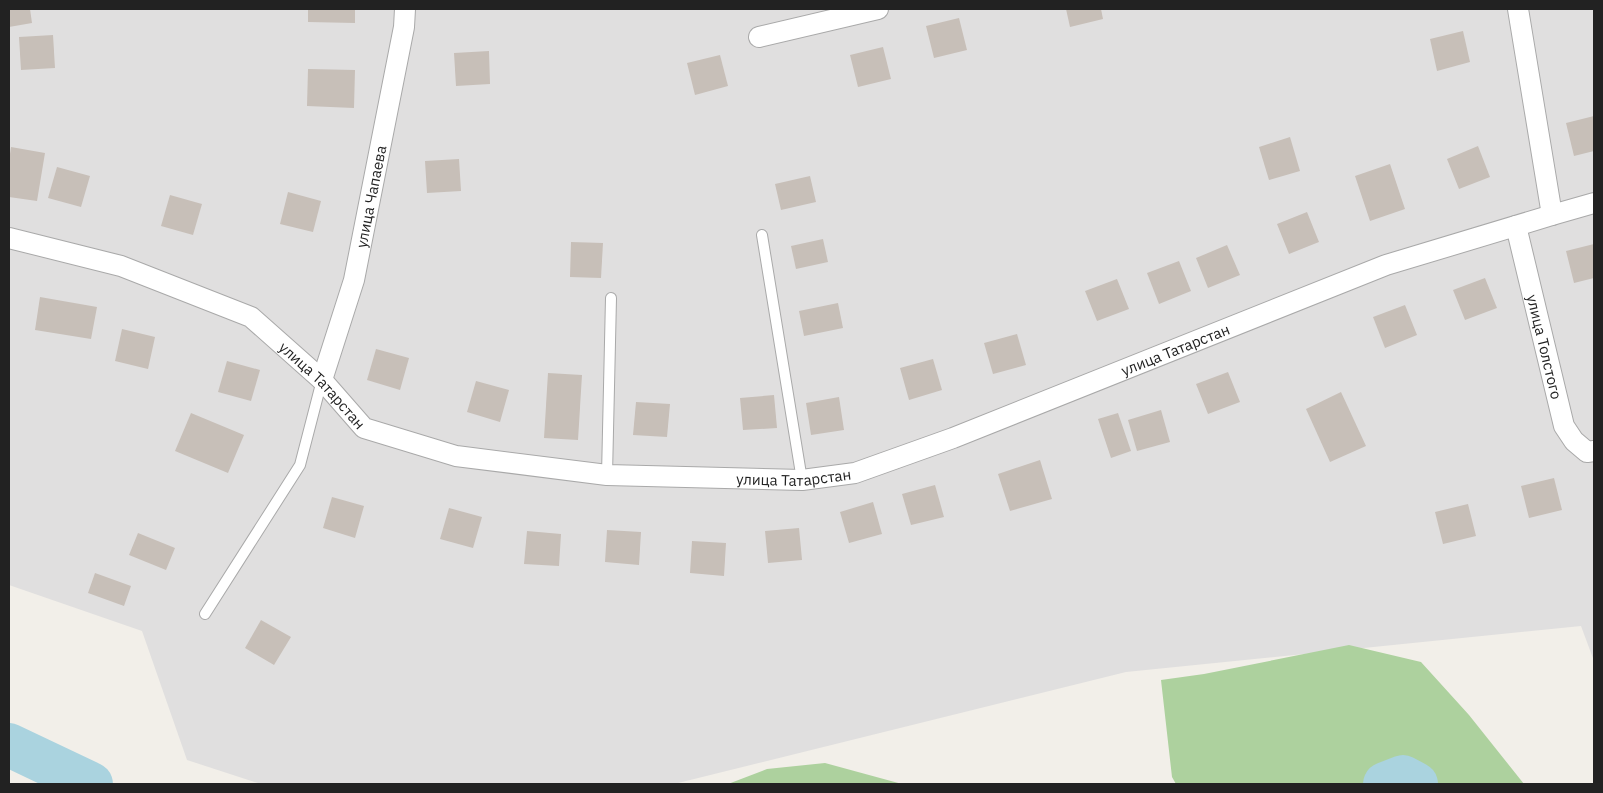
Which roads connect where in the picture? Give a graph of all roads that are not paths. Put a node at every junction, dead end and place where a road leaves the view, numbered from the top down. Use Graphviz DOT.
graph roads {
  1 [pos="405,9"];
  2 [pos="878,9"];
  3 [pos="1518,9"];
  4 [pos="759,37"];
  5 [pos="1594,203"];
  6 [pos="1552,215"];
  7 [pos="1516,226"];
  8 [pos="762,235"];
  9 [pos="9,238"];
  10 [pos="611,298"];
  11 [pos="322,380"];
  12 [pos="1594,451"];
  13 [pos="607,475"];
  14 [pos="802,480"];
  15 [pos="205,614"];
  1 -- 11 [label="street, улица Чапаева"];
  2 -- 4 [label="street"];
  3 -- 6 [label="street"];
  5 -- 6 [label="street, улица Татарстан"];
  6 -- 7 [label="street, улица Татарстан"];
  7 -- 12 [label="street, улица Толстого"];
  7 -- 14 [label="street, улица Татарстан"];
  8 -- 14 [label="lane"];
  9 -- 11 [label="street, улица Татарстан"];
  10 -- 13 [label="lane"];
  11 -- 13 [label="street, улица Татарстан"];
  11 -- 15 [label="lane"];
  13 -- 14 [label="street, улица Татарстан"];
}
